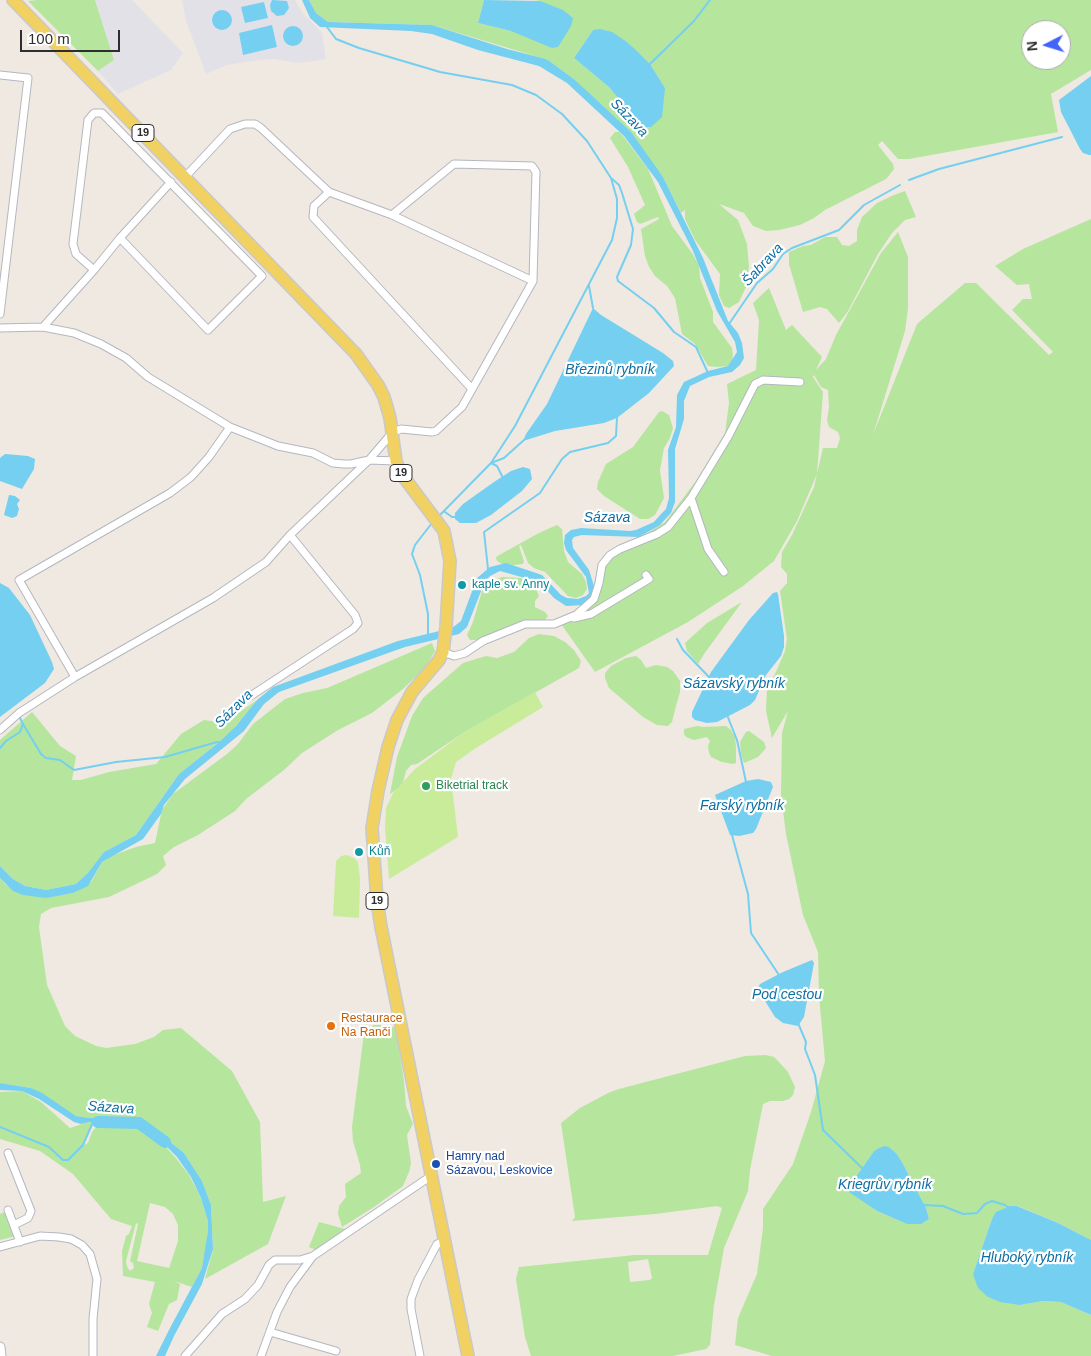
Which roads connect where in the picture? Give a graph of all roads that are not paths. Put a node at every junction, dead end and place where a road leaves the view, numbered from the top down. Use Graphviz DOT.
graph roads {
  1 [pos="13,0"];
  2 [pos="0,75"];
  3 [pos="186,176"];
  4 [pos="170,182"];
  5 [pos="329,192"];
  6 [pos="392,216"];
  7 [pos="120,238"];
  8 [pos="94,270"];
  9 [pos="533,281"];
  10 [pos="0,314"];
  11 [pos="43,327"];
  12 [pos="0,328"];
  13 [pos="800,382"];
  14 [pos="472,389"];
  15 [pos="230,427"];
  16 [pos="392,433"];
  17 [pos="369,460"];
  18 [pos="396,461"];
  19 [pos="691,498"];
  20 [pos="290,535"];
  21 [pos="724,572"];
  22 [pos="646,574"];
  23 [pos="569,619"];
  24 [pos="443,652"];
  25 [pos="75,677"];
  26 [pos="249,696"];
  27 [pos="0,730"];
  28 [pos="8,1153"];
  29 [pos="431,1176"];
  30 [pos="8,1210"];
  31 [pos="14,1225"];
  32 [pos="445,1241"];
  33 [pos="20,1242"];
  34 [pos="0,1247"];
  35 [pos="313,1256"];
  36 [pos="270,1332"];
  37 [pos="0,1347"];
  38 [pos="336,1351"];
  39 [pos="1,1356"];
  40 [pos="93,1356"];
  41 [pos="186,1356"];
  42 [pos="262,1356"];
  43 [pos="420,1356"];
  44 [pos="468,1356"];
  1 -- 3 [label="main road, 19"];
  2 -- 10 [label="street"];
  3 -- 5 [label="street"];
  3 -- 16 [label="main road, 19"];
  4 -- 7 [label="street"];
  4 -- 7 [label="street"];
  4 -- 8 [label="street"];
  5 -- 6 [label="street"];
  5 -- 14 [label="street"];
  6 -- 9 [label="street"];
  6 -- 9 [label="street"];
  7 -- 8 [label="street"];
  8 -- 11 [label="street"];
  9 -- 14 [label="street"];
  11 -- 12 [label="street"];
  11 -- 15 [label="street"];
  13 -- 19 [label="street"];
  14 -- 16 [label="street"];
  15 -- 17 [label="street"];
  15 -- 25 [label="street"];
  16 -- 17 [label="street"];
  16 -- 18 [label="main road, 19"];
  17 -- 18 [label="street"];
  17 -- 20 [label="street"];
  18 -- 24 [label="main road, 19"];
  19 -- 21 [label="street"];
  19 -- 23 [label="street"];
  20 -- 25 [label="street"];
  20 -- 26 [label="street"];
  22 -- 23 [label="street"];
  23 -- 24 [label="street"];
  24 -- 29 [label="main road, 19"];
  25 -- 27 [label="street"];
  28 -- 31 [label="street"];
  29 -- 32 [label="main road, 19"];
  29 -- 35 [label="street"];
  30 -- 31 [label="street"];
  31 -- 33 [label="street"];
  32 -- 43 [label="street"];
  32 -- 44 [label="main road, 19"];
  33 -- 34 [label="street"];
  33 -- 40 [label="street"];
  35 -- 36 [label="street"];
  35 -- 41 [label="street"];
  36 -- 38 [label="street"];
  36 -- 42 [label="street"];
  37 -- 39 [label="street"];
}
